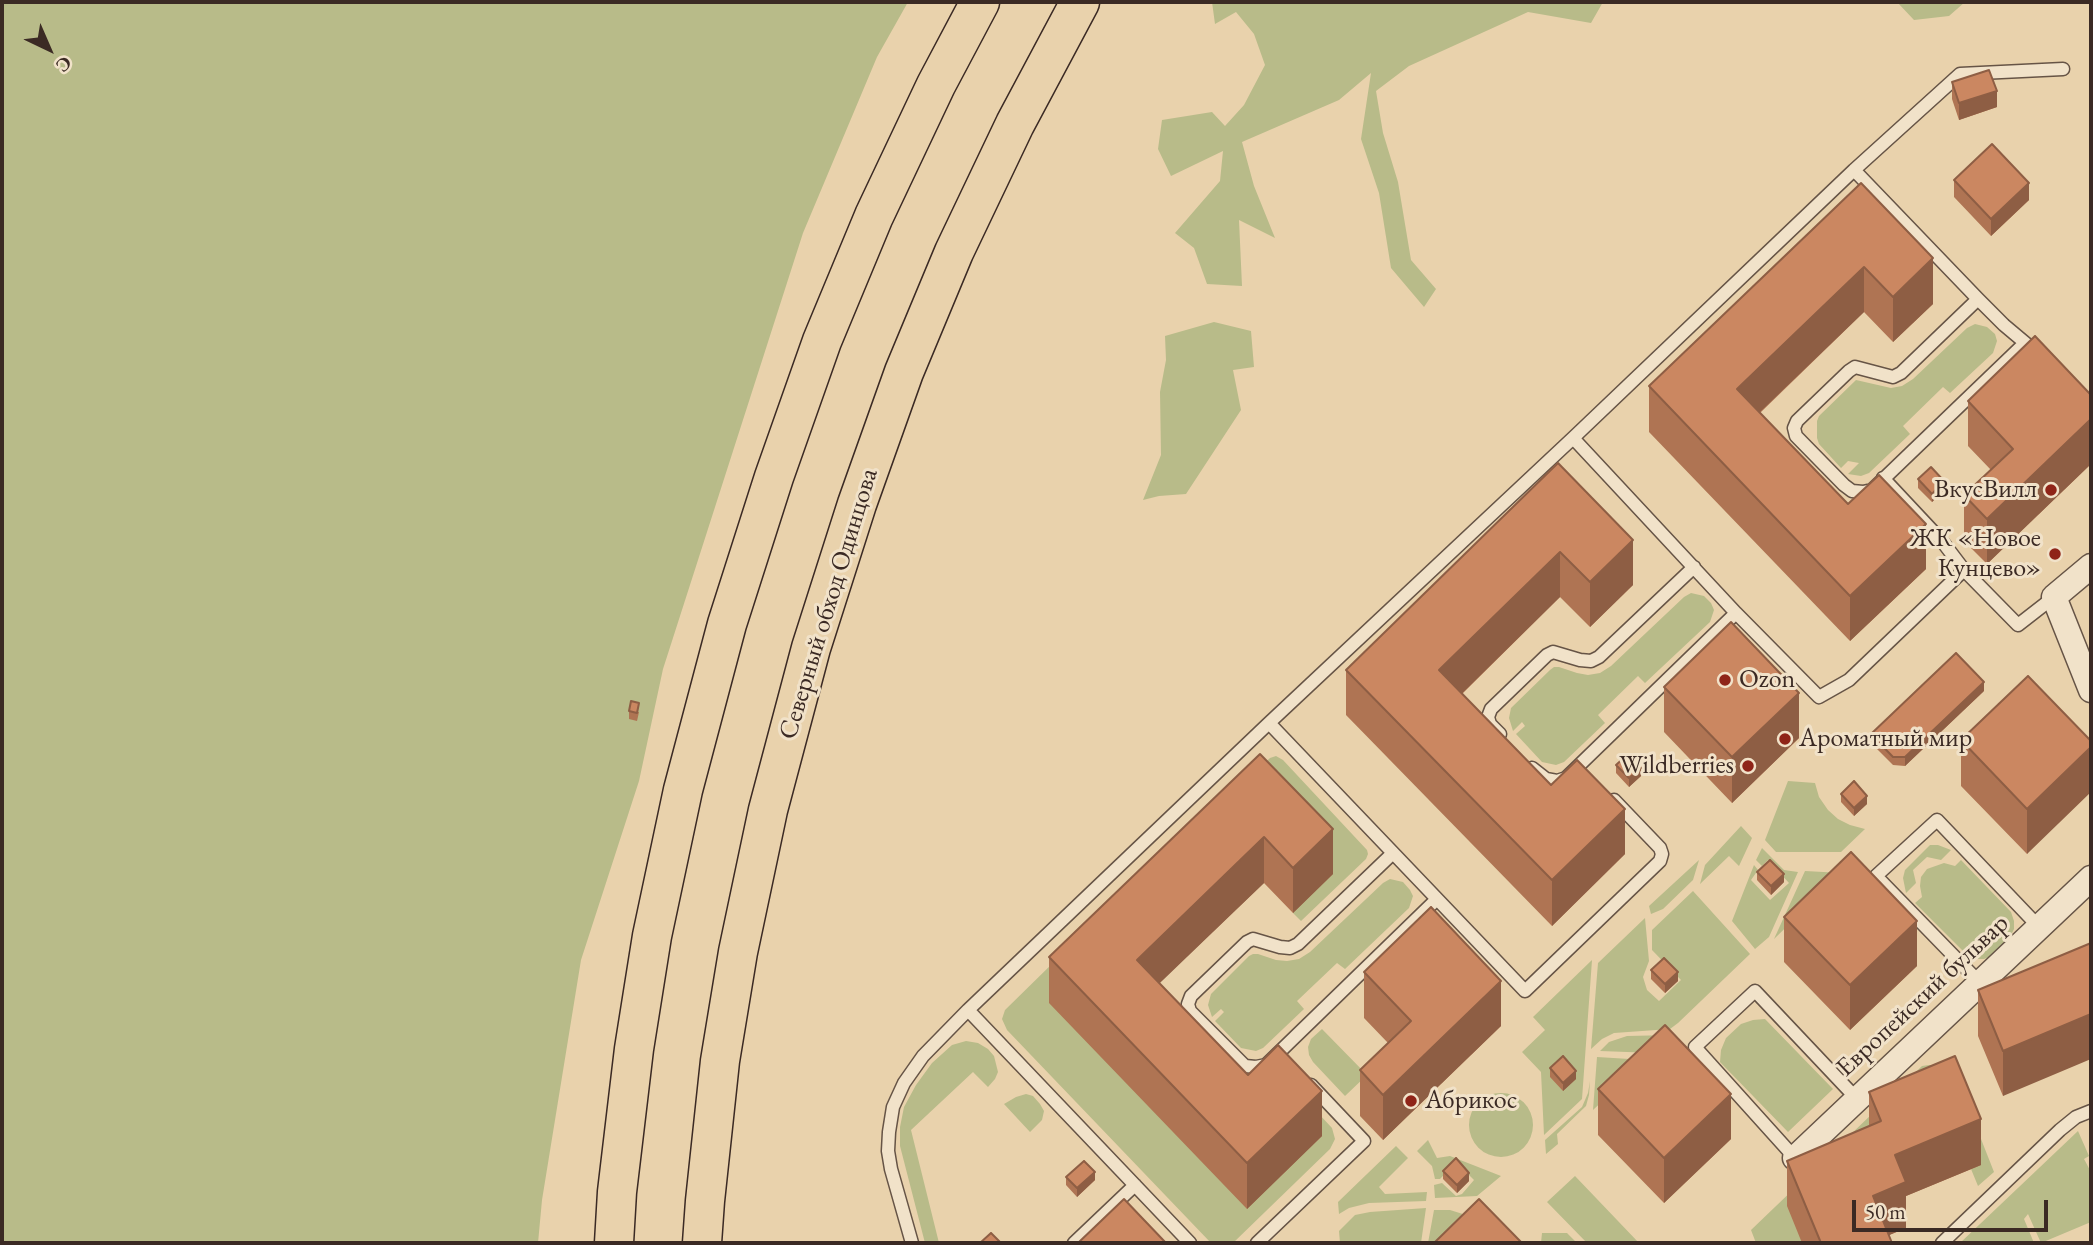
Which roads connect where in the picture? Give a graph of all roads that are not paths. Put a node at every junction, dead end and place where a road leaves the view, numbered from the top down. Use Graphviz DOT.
graph roads {
  1 [pos="980,2"];
  2 [pos="1080,2"];
  3 [pos="2063,69"];
  4 [pos="1854,170"];
  5 [pos="1978,299"];
  6 [pos="1573,438"];
  7 [pos="1883,478"];
  8 [pos="2091,566"];
  9 [pos="1694,567"];
  10 [pos="1964,570"];
  11 [pos="2054,597"];
  12 [pos="1736,613"];
  13 [pos="2091,690"];
  14 [pos="1269,723"];
  15 [pos="1509,744"];
  16 [pos="1519,754"];
  17 [pos="1608,794"];
  18 [pos="1394,853"];
  19 [pos="2091,878"];
  20 [pos="1437,899"];
  21 [pos="2039,927"];
  22 [pos="1980,983"];
  23 [pos="968,1010"];
  24 [pos="1306,1079"];
  25 [pos="1857,1099"];
  26 [pos="2091,1111"];
  27 [pos="1795,1158"];
  28 [pos="1135,1185"];
  29 [pos="614,1243"];
  30 [pos="702,1243"];
  31 [pos="912,1243"];
  32 [pos="1074,1243"];
  33 [pos="1190,1243"];
  34 [pos="1257,1243"];
  35 [pos="1942,1243"];
  1 -- 29 [label="highway"];
  2 -- 30 [label="highway, Северный обход Одинцова"];
  3 -- 4 [label="lane"];
  4 -- 5 [label="lane"];
  4 -- 6 [label="lane"];
  5 -- 7 [label="lane"];
  5 -- 7 [label="lane"];
  6 -- 9 [label="lane"];
  6 -- 14 [label="lane"];
  7 -- 10 [label="lane"];
  8 -- 11 [label="street"];
  9 -- 12 [label="lane"];
  9 -- 15 [label="lane"];
  10 -- 11 [label="lane"];
  10 -- 12 [label="lane"];
  11 -- 13 [label="street"];
  12 -- 16 [label="lane"];
  14 -- 18 [label="lane"];
  14 -- 23 [label="lane"];
  17 -- 20 [label="lane"];
  18 -- 20 [label="lane"];
  18 -- 20 [label="lane"];
  19 -- 21 [label="street, Европейский бульвар"];
  21 -- 22 [label="street, Европейский бульвар"];
  21 -- 22 [label="lane"];
  22 -- 25 [label="street, Европейский бульвар"];
  23 -- 28 [label="lane"];
  23 -- 31 [label="lane"];
  24 -- 34 [label="lane"];
  25 -- 27 [label="street, Европейский бульвар"];
  25 -- 27 [label="lane"];
  26 -- 35 [label="lane"];
  28 -- 32 [label="lane"];
  28 -- 33 [label="lane"];
}
